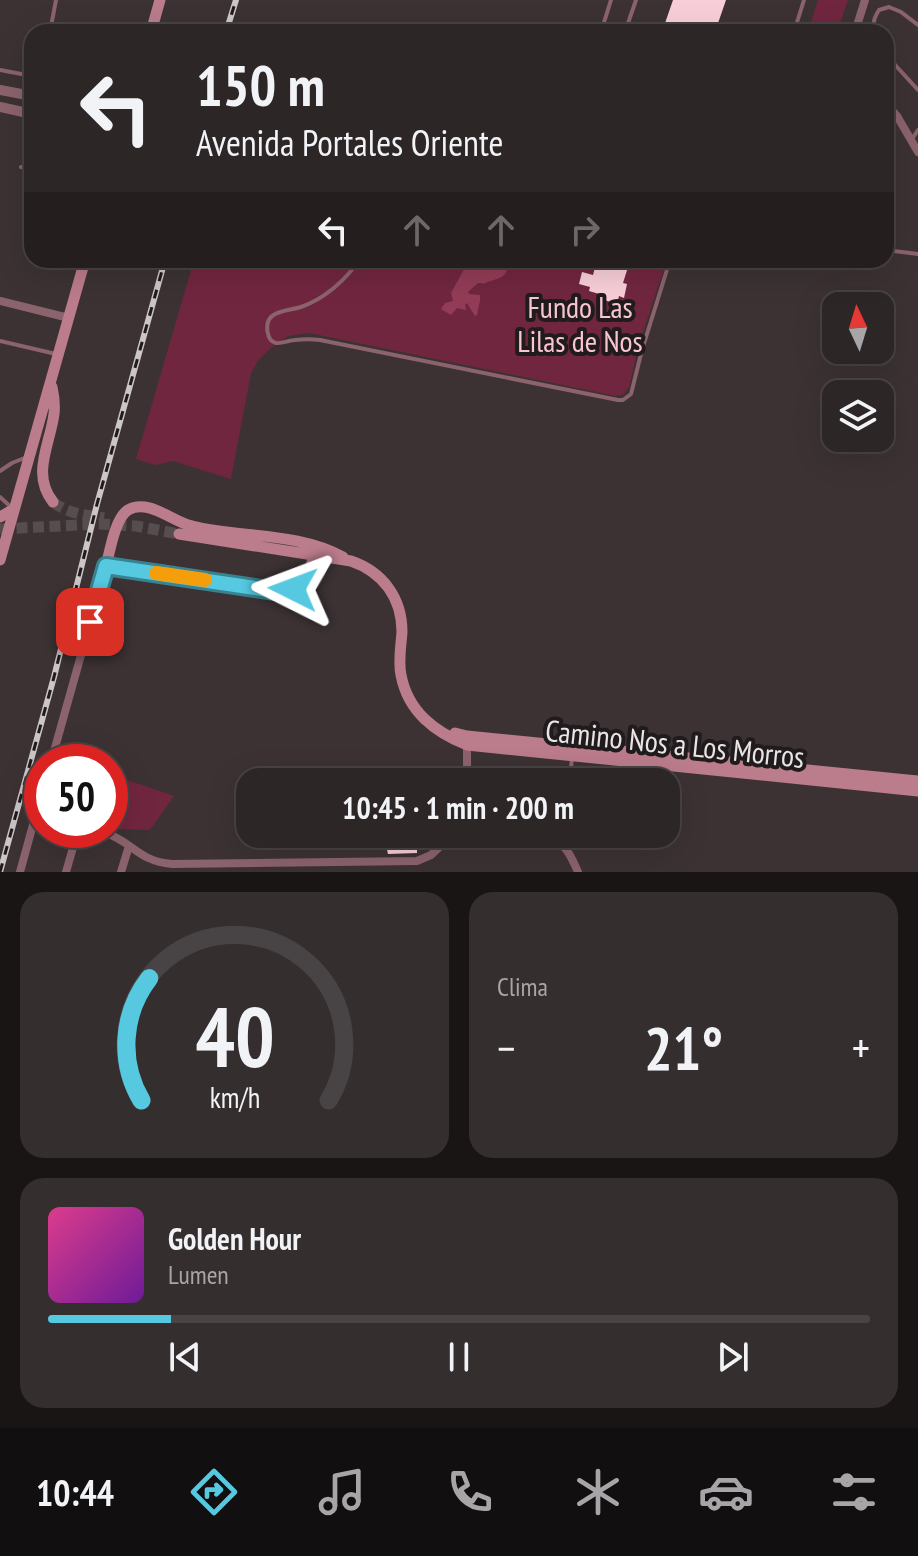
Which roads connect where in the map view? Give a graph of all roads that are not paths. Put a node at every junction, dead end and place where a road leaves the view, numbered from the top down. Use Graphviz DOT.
graph roads {
  1 [pos="56,0"];
  2 [pos="160,0"];
  3 [pos="611,0"];
  4 [pos="636,0"];
  5 [pos="804,0"];
  6 [pos="865,0"];
  7 [pos="52,24"];
  8 [pos="153,24"];
  9 [pos="604,24"];
  10 [pos="628,24"];
  11 [pos="796,24"];
  12 [pos="858,24"];
  13 [pos="874,24"];
  14 [pos="918,25"];
  15 [pos="894,64"];
  16 [pos="0,70"];
  17 [pos="24,74"];
  18 [pos="0,90"];
  19 [pos="918,90"];
  20 [pos="24,93"];
  21 [pos="0,107"];
  22 [pos="24,112"];
  23 [pos="894,113"];
  24 [pos="918,130"];
  25 [pos="912,139"];
  26 [pos="918,152"];
  27 [pos="21,167"];
  28 [pos="24,168"];
  29 [pos="894,251"];
  30 [pos="918,254"];
  31 [pos="83,268"];
  32 [pos="353,268"];
  33 [pos="668,268"];
  34 [pos="0,301"];
  35 [pos="69,318"];
  36 [pos="0,341"];
  37 [pos="59,355"];
  38 [pos="51,380"];
  39 [pos="29,456"];
  40 [pos="0,471"];
  41 [pos="0,497"];
  42 [pos="53,502"];
  43 [pos="14,509"];
  44 [pos="0,517"];
  45 [pos="179,534"];
  46 [pos="314,556"];
  47 [pos="0,560"];
  48 [pos="351,561"];
  49 [pos="106,566"];
  50 [pos="467,740"];
  51 [pos="56,744"];
  52 [pos="572,756"];
  53 [pos="467,768"];
  54 [pos="571,768"];
  55 [pos="811,776"];
  56 [pos="918,781"];
  57 [pos="918,791"];
  58 [pos="129,846"];
  59 [pos="27,848"];
  60 [pos="73,848"];
  61 [pos="438,848"];
  62 [pos="565,848"];
  63 [pos="388,862"];
  64 [pos="282,867"];
  65 [pos="181,868"];
  66 [pos="20,872"];
  67 [pos="66,872"];
  68 [pos="121,872"];
  69 [pos="388,872"];
  70 [pos="578,872"];
  1 -- 7 [label="lane"];
  2 -- 8 [label="main road"];
  3 -- 9 [label="lane"];
  4 -- 10 [label="lane"];
  5 -- 11 [label="lane"];
  6 -- 12 [label="street"];
  13 -- 14 [label="lane"];
  15 -- 19 [label="lane"];
  16 -- 17 [label="lane"];
  18 -- 20 [label="street"];
  21 -- 22 [label="street"];
  23 -- 25 [label="street"];
  24 -- 25 [label="lane"];
  25 -- 26 [label="street"];
  27 -- 28 [label="lane"];
  29 -- 30 [label="lane"];
  31 -- 35 [label="main road"];
  32 -- 33 [label="lane"];
  34 -- 35 [label="street"];
  35 -- 37 [label="main road"];
  36 -- 37 [label="lane"];
  37 -- 38 [label="main road"];
  38 -- 39 [label="main road"];
  38 -- 42 [label="main road"];
  39 -- 40 [label="lane"];
  39 -- 43 [label="main road"];
  41 -- 43 [label="lane"];
  43 -- 44 [label="main road"];
  43 -- 47 [label="main road"];
  45 -- 46 [label="main road, Camino Nos a Los Morros"];
  46 -- 48 [label="main road, Camino Nos a Los Morros"];
  46 -- 49 [label="main road"];
  48 -- 49 [label="main road"];
  48 -- 50 [label="main road, Camino Nos a Los Morros"];
  49 -- 51 [label="street"];
  50 -- 52 [label="main road, Camino Nos a Los Morros"];
  50 -- 53 [label="street"];
  50 -- 55 [label="main road, Camino Nos a Los Morros"];
  52 -- 54 [label="lane"];
  52 -- 55 [label="main road, Camino Nos a Los Morros"];
  55 -- 56 [label="main road, Camino Nos a Los Morros"];
  55 -- 57 [label="main road, Camino Nos a Los Morros"];
  58 -- 65 [label="street"];
  58 -- 68 [label="street"];
  59 -- 66 [label="street"];
  60 -- 67 [label="street"];
  61 -- 63 [label="street"];
  62 -- 70 [label="street"];
  63 -- 64 [label="street"];
  63 -- 69 [label="street"];
  64 -- 65 [label="street"];
}
